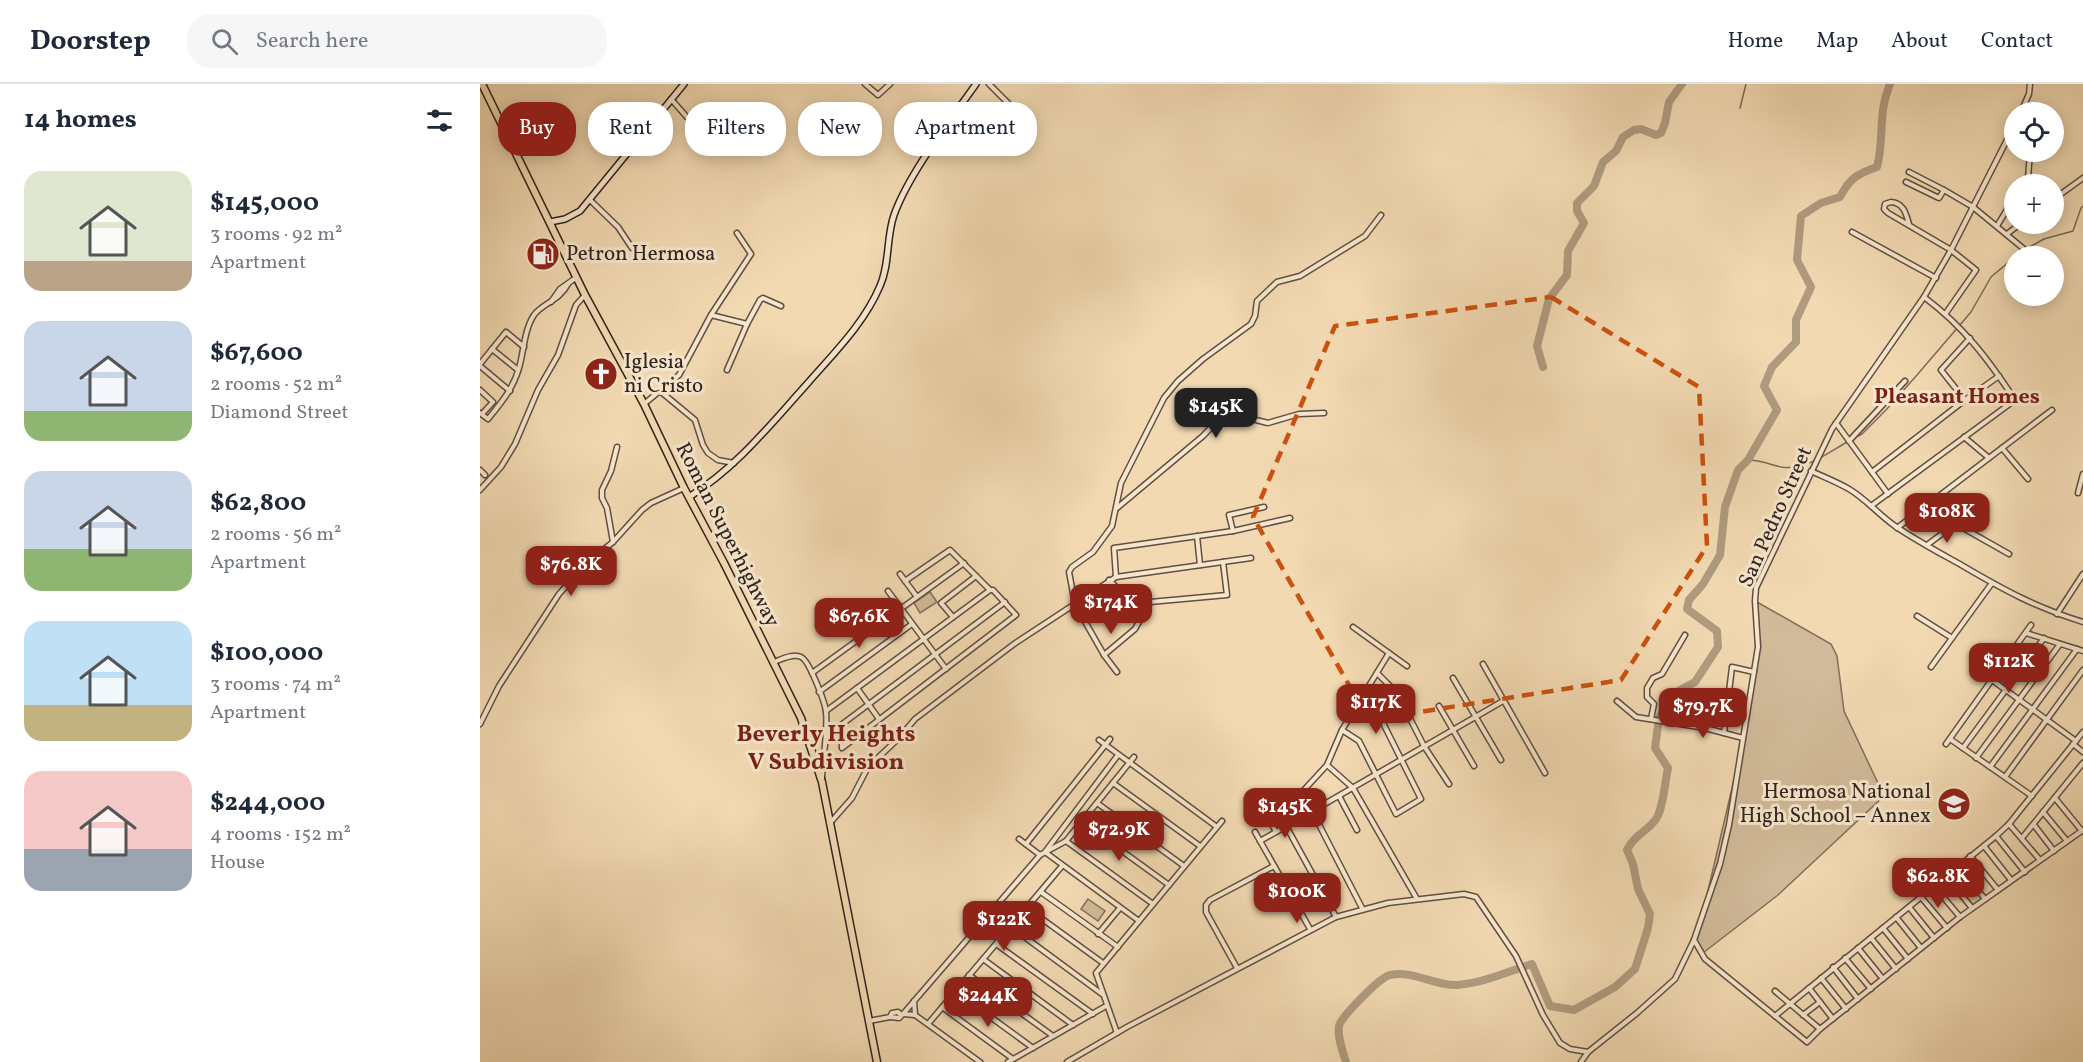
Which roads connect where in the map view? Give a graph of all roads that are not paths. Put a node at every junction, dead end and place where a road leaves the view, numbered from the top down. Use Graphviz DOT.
graph roads {
  1 [pos="482,84"];
  2 [pos="684,84"];
  3 [pos="865,84"];
  4 [pos="890,84"];
  5 [pos="976,84"];
  6 [pos="989,84"];
  7 [pos="2030,84"];
  8 [pos="672,99"];
  9 [pos="1007,102"];
  10 [pos="2025,102"];
  11 [pos="685,114"];
  12 [pos="2004,146"];
  13 [pos="1909,172"];
  14 [pos="2083,178"];
  15 [pos="1905,182"];
  16 [pos="1944,190"];
  17 [pos="2064,192"];
  18 [pos="590,200"];
  19 [pos="1973,207"];
  20 [pos="2004,214"];
  21 [pos="1381,215"];
  22 [pos="550,222"];
  23 [pos="1909,224"];
  24 [pos="1997,226"];
  25 [pos="1852,232"];
  26 [pos="2004,232"];
  27 [pos="737,233"];
  28 [pos="2007,234"];
  29 [pos="2021,246"];
  30 [pos="632,248"];
  31 [pos="1951,250"];
  32 [pos="577,277"];
  33 [pos="1936,278"];
  34 [pos="585,295"];
  35 [pos="1924,297"];
  36 [pos="782,306"];
  37 [pos="1946,313"];
  38 [pos="711,315"];
  39 [pos="747,324"];
  40 [pos="1970,338"];
  41 [pos="524,347"];
  42 [pos="492,349"];
  43 [pos="480,365"];
  44 [pos="518,370"];
  45 [pos="727,370"];
  46 [pos="1999,376"];
  47 [pos="1905,381"];
  48 [pos="480,390"];
  49 [pos="510,392"];
  50 [pos="660,392"];
  51 [pos="1965,400"];
  52 [pos="644,404"];
  53 [pos="2052,410"];
  54 [pos="481,413"];
  55 [pos="1324,413"];
  56 [pos="1836,423"];
  57 [pos="1964,437"];
  58 [pos="1849,441"];
  59 [pos="616,447"];
  60 [pos="2002,448"];
  61 [pos="1989,458"];
  62 [pos="734,463"];
  63 [pos="480,470"];
  64 [pos="1811,471"];
  65 [pos="1872,472"];
  66 [pos="2083,474"];
  67 [pos="485,475"];
  68 [pos="2028,479"];
  69 [pos="684,488"];
  70 [pos="480,490"];
  71 [pos="2078,493"];
  72 [pos="1888,494"];
  73 [pos="689,497"];
  74 [pos="1871,506"];
  75 [pos="1979,506"];
  76 [pos="1264,507"];
  77 [pos="1117,508"];
  78 [pos="1290,518"];
  79 [pos="1956,524"];
  80 [pos="1897,528"];
  81 [pos="1233,531"];
  82 [pos="1197,536"];
  83 [pos="613,542"];
  84 [pos="1927,546"];
  85 [pos="2009,555"];
  86 [pos="1251,558"];
  87 [pos="1223,562"];
  88 [pos="964,563"];
  89 [pos="1200,566"];
  90 [pos="900,574"];
  91 [pos="2083,574"];
  92 [pos="976,576"];
  93 [pos="1116,577"];
  94 [pos="1109,580"];
  95 [pos="905,581"];
  96 [pos="1992,583"];
  97 [pos="990,590"];
  98 [pos="888,591"];
  99 [pos="917,597"];
  100 [pos="1005,602"];
  101 [pos="1150,602"];
  102 [pos="1075,604"];
  103 [pos="901,609"];
  104 [pos="2057,614"];
  105 [pos="1917,616"];
  106 [pos="953,617"];
  107 [pos="2083,622"];
  108 [pos="912,624"];
  109 [pos="2031,626"];
  110 [pos="1353,627"];
  111 [pos="2026,633"];
  112 [pos="1685,635"];
  113 [pos="1952,638"];
  114 [pos="2044,638"];
  115 [pos="924,639"];
  116 [pos="2060,644"];
  117 [pos="2077,649"];
  118 [pos="2083,651"];
  119 [pos="1389,653"];
  120 [pos="935,654"];
  121 [pos="1104,655"];
  122 [pos="774,662"];
  123 [pos="1483,664"];
  124 [pos="1407,666"];
  125 [pos="1931,667"];
  126 [pos="946,669"];
  127 [pos="2083,670"];
  128 [pos="1117,672"];
  129 [pos="1754,672"];
  130 [pos="812,673"];
  131 [pos="1377,673"];
  132 [pos="1453,678"];
  133 [pos="1992,680"];
  134 [pos="857,688"];
  135 [pos="2006,690"];
  136 [pos="819,692"];
  137 [pos="2019,699"];
  138 [pos="1503,701"];
  139 [pos="1617,701"];
  140 [pos="868,704"];
  141 [pos="1357,705"];
  142 [pos="1439,706"];
  143 [pos="2032,709"];
  144 [pos="826,711"];
  145 [pos="1476,717"];
  146 [pos="879,719"];
  147 [pos="2046,719"];
  148 [pos="1650,720"];
  149 [pos="480,724"];
  150 [pos="1342,730"];
  151 [pos="1452,730"];
  152 [pos="2083,732"];
  153 [pos="1724,733"];
  154 [pos="1743,738"];
  155 [pos="1110,739"];
  156 [pos="1950,739"];
  157 [pos="1099,740"];
  158 [pos="2075,743"];
  159 [pos="1946,744"];
  160 [pos="1105,745"];
  161 [pos="1425,746"];
  162 [pos="1963,748"];
  163 [pos="2083,752"];
  164 [pos="1119,755"];
  165 [pos="1134,757"];
  166 [pos="1976,758"];
  167 [pos="1400,760"];
  168 [pos="1501,760"];
  169 [pos="1129,763"];
  170 [pos="2083,763"];
  171 [pos="1327,765"];
  172 [pos="1474,766"];
  173 [pos="1990,767"];
  174 [pos="1545,773"];
  175 [pos="1375,775"];
  176 [pos="2005,777"];
  177 [pos="822,782"];
  178 [pos="1113,783"];
  179 [pos="1449,784"];
  180 [pos="1353,788"];
  181 [pos="1303,791"];
  182 [pos="1339,796"];
  183 [pos="2032,796"];
  184 [pos="2055,798"];
  185 [pos="1097,803"];
  186 [pos="1312,811"];
  187 [pos="2043,812"];
  188 [pos="1082,822"];
  189 [pos="1222,822"];
  190 [pos="830,824"];
  191 [pos="2009,824"];
  192 [pos="2034,825"];
  193 [pos="1286,826"];
  194 [pos="1217,827"];
  195 [pos="1357,830"];
  196 [pos="2082,830"];
  197 [pos="1255,832"];
  198 [pos="1276,832"];
  199 [pos="1996,836"];
  200 [pos="2022,838"];
  201 [pos="1019,839"];
  202 [pos="1260,841"];
  203 [pos="2067,841"];
  204 [pos="1066,842"];
  205 [pos="1026,844"];
  206 [pos="1984,846"];
  207 [pos="1200,847"];
  208 [pos="2054,851"];
  209 [pos="1043,853"];
  210 [pos="1970,856"];
  211 [pos="2040,860"];
  212 [pos="1062,866"];
  213 [pos="1184,866"];
  214 [pos="1274,866"];
  215 [pos="1958,866"];
  216 [pos="2025,872"];
  217 [pos="1946,876"];
  218 [pos="2011,880"];
  219 [pos="1169,885"];
  220 [pos="1934,886"];
  221 [pos="1998,890"];
  222 [pos="1041,892"];
  223 [pos="1921,897"];
  224 [pos="1416,899"];
  225 [pos="1985,899"];
  226 [pos="1153,904"];
  227 [pos="1909,907"];
  228 [pos="1027,908"];
  229 [pos="1120,908"];
  230 [pos="1362,908"];
  231 [pos="1972,908"];
  232 [pos="1336,917"];
  233 [pos="1896,917"];
  234 [pos="1960,917"];
  235 [pos="1139,921"];
  236 [pos="1011,927"];
  237 [pos="1883,928"];
  238 [pos="1947,928"];
  239 [pos="1310,929"];
  240 [pos="1098,934"];
  241 [pos="1871,938"];
  242 [pos="1934,938"];
  243 [pos="1694,940"];
  244 [pos="996,944"];
  245 [pos="1118,947"];
  246 [pos="1858,948"];
  247 [pos="1921,948"];
  248 [pos="1845,958"];
  249 [pos="983,959"];
  250 [pos="1908,959"];
  251 [pos="1103,963"];
  252 [pos="1833,967"];
  253 [pos="1237,968"];
  254 [pos="1896,969"];
  255 [pos="969,975"];
  256 [pos="1821,978"];
  257 [pos="1883,979"];
  258 [pos="1809,988"];
  259 [pos="1870,989"];
  260 [pos="955,991"];
  261 [pos="1775,991"];
  262 [pos="1104,995"];
  263 [pos="1858,999"];
  264 [pos="914,1001"];
  265 [pos="1820,1002"];
  266 [pos="1789,1003"];
  267 [pos="942,1006"];
  268 [pos="1106,1006"];
  269 [pos="1846,1009"];
  270 [pos="902,1014"];
  271 [pos="1093,1014"];
  272 [pos="915,1015"];
  273 [pos="1803,1015"];
  274 [pos="1775,1016"];
  275 [pos="1833,1019"];
  276 [pos="869,1021"];
  277 [pos="928,1024"];
  278 [pos="1073,1025"];
  279 [pos="1820,1029"];
  280 [pos="1117,1033"];
  281 [pos="1053,1036"];
  282 [pos="1033,1048"];
  283 [pos="1588,1052"];
  284 [pos="1013,1059"];
  285 [pos="877,1062"];
  286 [pos="980,1062"];
  287 [pos="1008,1062"];
  288 [pos="1067,1062"];
  289 [pos="1581,1062"];
  1 -- 22 [label="main road, Roman Superhighway"];
  2 -- 8 [label="street"];
  3 -- 4 [label="street"];
  5 -- 62 [label="street"];
  6 -- 9 [label="street"];
  7 -- 10 [label="street"];
  8 -- 11 [label="street"];
  8 -- 18 [label="street"];
  12 -- 19 [label="street, San Pedro Street"];
  13 -- 16 [label="street"];
  14 -- 17 [label="street"];
  15 -- 16 [label="street"];
  16 -- 19 [label="street"];
  18 -- 22 [label="street"];
  18 -- 30 [label="street"];
  19 -- 24 [label="street"];
  19 -- 31 [label="street, San Pedro Street"];
  20 -- 24 [label="street"];
  21 -- 77 [label="street"];
  22 -- 32 [label="main road, Roman Superhighway"];
  23 -- 23 [label="street"];
  23 -- 31 [label="street"];
  24 -- 26 [label="street"];
  25 -- 33 [label="street"];
  27 -- 38 [label="street"];
  28 -- 29 [label="street"];
  31 -- 33 [label="street, San Pedro Street"];
  31 -- 37 [label="street"];
  32 -- 34 [label="main road, Roman Superhighway"];
  32 -- 41 [label="street"];
  33 -- 35 [label="street, San Pedro Street"];
  34 -- 52 [label="main road, Roman Superhighway"];
  34 -- 70 [label="street"];
  35 -- 37 [label="street"];
  35 -- 56 [label="street, San Pedro Street"];
  36 -- 39 [label="street"];
  37 -- 40 [label="street"];
  38 -- 39 [label="street"];
  38 -- 50 [label="street"];
  39 -- 45 [label="street"];
  40 -- 46 [label="street"];
  40 -- 51 [label="street"];
  41 -- 42 [label="street"];
  41 -- 44 [label="street"];
  42 -- 43 [label="street"];
  42 -- 44 [label="street"];
  43 -- 49 [label="street"];
  44 -- 49 [label="street"];
  46 -- 51 [label="street"];
  46 -- 57 [label="street"];
  47 -- 58 [label="street"];
  48 -- 54 [label="street"];
  49 -- 54 [label="street"];
  50 -- 52 [label="street"];
  50 -- 62 [label="street"];
  51 -- 65 [label="street"];
  52 -- 69 [label="main road, Roman Superhighway"];
  53 -- 60 [label="street"];
  55 -- 77 [label="street"];
  56 -- 58 [label="street"];
  56 -- 64 [label="street, San Pedro Street"];
  57 -- 61 [label="street"];
  57 -- 72 [label="street"];
  58 -- 65 [label="street"];
  59 -- 83 [label="street"];
  60 -- 61 [label="street"];
  60 -- 68 [label="street"];
  61 -- 80 [label="street"];
  62 -- 73 [label="street"];
  63 -- 67 [label="street"];
  64 -- 74 [label="street"];
  64 -- 129 [label="street, San Pedro Street"];
  65 -- 72 [label="street"];
  66 -- 71 [label="street"];
  69 -- 73 [label="main road, Roman Superhighway"];
  69 -- 83 [label="street"];
  72 -- 74 [label="street"];
  73 -- 122 [label="main road, Roman Superhighway"];
  74 -- 80 [label="street"];
  75 -- 79 [label="street"];
  76 -- 81 [label="street"];
  77 -- 102 [label="street"];
  78 -- 81 [label="street"];
  79 -- 84 [label="street"];
  79 -- 85 [label="street"];
  80 -- 84 [label="street"];
  81 -- 82 [label="street"];
  82 -- 89 [label="street"];
  82 -- 93 [label="street"];
  83 -- 149 [label="street"];
  84 -- 96 [label="street"];
  86 -- 87 [label="street"];
  87 -- 89 [label="street"];
  87 -- 101 [label="street"];
  88 -- 92 [label="street"];
  88 -- 95 [label="street"];
  88 -- 99 [label="street"];
  89 -- 93 [label="street"];
  90 -- 95 [label="street"];
  91 -- 104 [label="street"];
  92 -- 97 [label="street"];
  92 -- 106 [label="street"];
  93 -- 94 [label="street"];
  94 -- 101 [label="street"];
  94 -- 102 [label="street"];
  95 -- 99 [label="street"];
  96 -- 104 [label="street"];
  96 -- 113 [label="street"];
  97 -- 100 [label="street"];
  97 -- 106 [label="street"];
  98 -- 103 [label="street"];
  99 -- 103 [label="street"];
  100 -- 120 [label="street"];
  100 -- 126 [label="street"];
  101 -- 121 [label="street"];
  102 -- 121 [label="street"];
  102 -- 190 [label="street"];
  103 -- 108 [label="street"];
  103 -- 130 [label="street"];
  104 -- 107 [label="street"];
  105 -- 113 [label="street"];
  106 -- 115 [label="street"];
  108 -- 115 [label="street"];
  108 -- 136 [label="street"];
  109 -- 111 [label="street"];
  110 -- 119 [label="street"];
  111 -- 114 [label="street"];
  111 -- 133 [label="street"];
  112 -- 148 [label="street"];
  113 -- 125 [label="street"];
  114 -- 116 [label="street"];
  114 -- 135 [label="street"];
  115 -- 120 [label="street"];
  115 -- 134 [label="street"];
  116 -- 117 [label="street"];
  116 -- 137 [label="street"];
  117 -- 118 [label="street"];
  117 -- 143 [label="street"];
  119 -- 124 [label="street"];
  119 -- 131 [label="street"];
  120 -- 126 [label="street"];
  120 -- 140 [label="street"];
  121 -- 128 [label="street"];
  122 -- 130 [label="street"];
  122 -- 177 [label="main road, Roman Superhighway"];
  123 -- 138 [label="street"];
  126 -- 146 [label="street"];
  127 -- 147 [label="street"];
  129 -- 153 [label="street"];
  129 -- 154 [label="street, San Pedro Street"];
  130 -- 136 [label="street"];
  131 -- 141 [label="street"];
  131 -- 161 [label="street"];
  132 -- 145 [label="street"];
  133 -- 135 [label="street"];
  133 -- 156 [label="street"];
  134 -- 140 [label="street"];
  134 -- 144 [label="street"];
  135 -- 137 [label="street"];
  135 -- 162 [label="street"];
  136 -- 144 [label="street"];
  137 -- 143 [label="street"];
  137 -- 166 [label="street"];
  138 -- 145 [label="street"];
  138 -- 174 [label="street"];
  139 -- 148 [label="street"];
  140 -- 146 [label="street"];
  140 -- 146 [label="street"];
  141 -- 150 [label="street"];
  141 -- 167 [label="street"];
  142 -- 151 [label="street"];
  143 -- 147 [label="street"];
  143 -- 173 [label="street"];
  144 -- 177 [label="street"];
  145 -- 151 [label="street"];
  145 -- 168 [label="street"];
  147 -- 158 [label="street"];
  147 -- 176 [label="street"];
  148 -- 153 [label="street"];
  150 -- 171 [label="street"];
  150 -- 175 [label="street"];
  151 -- 161 [label="street"];
  151 -- 172 [label="street"];
  152 -- 158 [label="street"];
  153 -- 154 [label="street"];
  154 -- 243 [label="street, San Pedro Street"];
  155 -- 160 [label="street"];
  156 -- 159 [label="street"];
  156 -- 162 [label="street"];
  157 -- 160 [label="street"];
  158 -- 163 [label="street"];
  158 -- 183 [label="street"];
  160 -- 164 [label="street"];
  160 -- 205 [label="street"];
  161 -- 167 [label="street"];
  161 -- 179 [label="street"];
  162 -- 166 [label="street"];
  164 -- 169 [label="street"];
  164 -- 209 [label="street"];
  165 -- 169 [label="street"];
  166 -- 173 [label="street"];
  167 -- 175 [label="street"];
  167 -- 175 [label="street"];
  169 -- 178 [label="street"];
  169 -- 194 [label="street"];
  170 -- 184 [label="street"];
  171 -- 180 [label="street"];
  171 -- 181 [label="street"];
  173 -- 176 [label="street"];
  175 -- 180 [label="street"];
  176 -- 183 [label="street"];
  177 -- 190 [label="main road, Roman Superhighway"];
  178 -- 185 [label="street"];
  178 -- 207 [label="street"];
  180 -- 182 [label="street"];
  180 -- 224 [label="street"];
  181 -- 186 [label="street"];
  181 -- 198 [label="street"];
  182 -- 186 [label="street"];
  182 -- 195 [label="street"];
  183 -- 191 [label="street"];
  184 -- 187 [label="street"];
  184 -- 196 [label="street"];
  185 -- 188 [label="street"];
  185 -- 213 [label="street"];
  186 -- 193 [label="street"];
  186 -- 230 [label="street"];
  187 -- 192 [label="street"];
  187 -- 203 [label="street"];
  188 -- 204 [label="street"];
  188 -- 219 [label="street"];
  189 -- 194 [label="street"];
  190 -- 276 [label="main road, Roman Superhighway"];
  191 -- 199 [label="street"];
  191 -- 200 [label="street"];
  192 -- 200 [label="street"];
  192 -- 208 [label="street"];
  193 -- 198 [label="street"];
  193 -- 232 [label="street"];
  194 -- 207 [label="street"];
  196 -- 203 [label="street"];
  197 -- 202 [label="street"];
  198 -- 202 [label="street"];
  199 -- 206 [label="street"];
  199 -- 216 [label="street"];
  200 -- 211 [label="street"];
  201 -- 205 [label="street"];
  202 -- 214 [label="street"];
  203 -- 208 [label="street"];
  204 -- 209 [label="street"];
  204 -- 226 [label="street"];
  205 -- 209 [label="street"];
  206 -- 210 [label="street"];
  206 -- 218 [label="street"];
  207 -- 213 [label="street"];
  208 -- 211 [label="street"];
  209 -- 212 [label="street"];
  209 -- 264 [label="street"];
  210 -- 215 [label="street"];
  210 -- 221 [label="street"];
  211 -- 216 [label="street"];
  212 -- 222 [label="street"];
  212 -- 229 [label="street"];
  213 -- 219 [label="street"];
  214 -- 239 [label="street"];
  214 -- 253 [label="street"];
  215 -- 217 [label="street"];
  215 -- 225 [label="street"];
  216 -- 218 [label="street"];
  217 -- 220 [label="street"];
  217 -- 231 [label="street"];
  218 -- 221 [label="street"];
  219 -- 226 [label="street"];
  220 -- 223 [label="street"];
  220 -- 234 [label="street"];
  221 -- 225 [label="street"];
  222 -- 228 [label="street"];
  222 -- 240 [label="street"];
  223 -- 227 [label="street"];
  223 -- 238 [label="street"];
  224 -- 230 [label="street"];
  224 -- 283 [label="street"];
  225 -- 231 [label="street"];
  226 -- 235 [label="street"];
  227 -- 233 [label="street"];
  227 -- 242 [label="street"];
  228 -- 236 [label="street"];
  228 -- 251 [label="street"];
  229 -- 235 [label="street"];
  229 -- 240 [label="street"];
  230 -- 232 [label="street"];
  231 -- 234 [label="street"];
  232 -- 239 [label="street"];
  233 -- 237 [label="street"];
  233 -- 247 [label="street"];
  234 -- 238 [label="street"];
  235 -- 245 [label="street"];
  236 -- 244 [label="street"];
  236 -- 262 [label="street"];
  237 -- 241 [label="street"];
  237 -- 250 [label="street"];
  238 -- 242 [label="street"];
  239 -- 253 [label="street"];
  240 -- 245 [label="street"];
  241 -- 246 [label="street"];
  241 -- 254 [label="street"];
  242 -- 247 [label="street"];
  243 -- 274 [label="street"];
  243 -- 283 [label="street, San Pedro Street"];
  244 -- 249 [label="street"];
  244 -- 271 [label="street"];
  245 -- 251 [label="street"];
  246 -- 248 [label="street"];
  246 -- 257 [label="street"];
  247 -- 250 [label="street"];
  248 -- 252 [label="street"];
  248 -- 259 [label="street"];
  249 -- 255 [label="street"];
  249 -- 278 [label="street"];
  250 -- 254 [label="street"];
  251 -- 262 [label="street"];
  252 -- 256 [label="street"];
  252 -- 263 [label="street"];
  253 -- 280 [label="street"];
  254 -- 257 [label="street"];
  255 -- 260 [label="street"];
  255 -- 281 [label="street"];
  256 -- 258 [label="street"];
  256 -- 269 [label="street"];
  257 -- 259 [label="street"];
  258 -- 265 [label="street"];
  258 -- 266 [label="street"];
  259 -- 263 [label="street"];
  260 -- 267 [label="street"];
  260 -- 282 [label="street"];
  261 -- 266 [label="street"];
  262 -- 268 [label="street"];
  263 -- 269 [label="street"];
  264 -- 270 [label="street"];
  264 -- 272 [label="street"];
  265 -- 273 [label="street"];
  265 -- 275 [label="street"];
  266 -- 273 [label="street"];
  266 -- 274 [label="street"];
  267 -- 277 [label="street"];
  267 -- 284 [label="street"];
  268 -- 271 [label="street"];
  268 -- 280 [label="street"];
  269 -- 275 [label="street"];
  270 -- 272 [label="street"];
  270 -- 276 [label="street"];
  271 -- 278 [label="street"];
  272 -- 277 [label="street"];
  273 -- 279 [label="street"];
  274 -- 279 [label="street"];
  275 -- 279 [label="street"];
  276 -- 285 [label="main road, Roman Superhighway"];
  277 -- 286 [label="street"];
  278 -- 281 [label="street"];
  280 -- 288 [label="street"];
  281 -- 282 [label="street"];
  282 -- 284 [label="street"];
  283 -- 289 [label="street, San Pedro Street"];
  284 -- 287 [label="street"];
}
